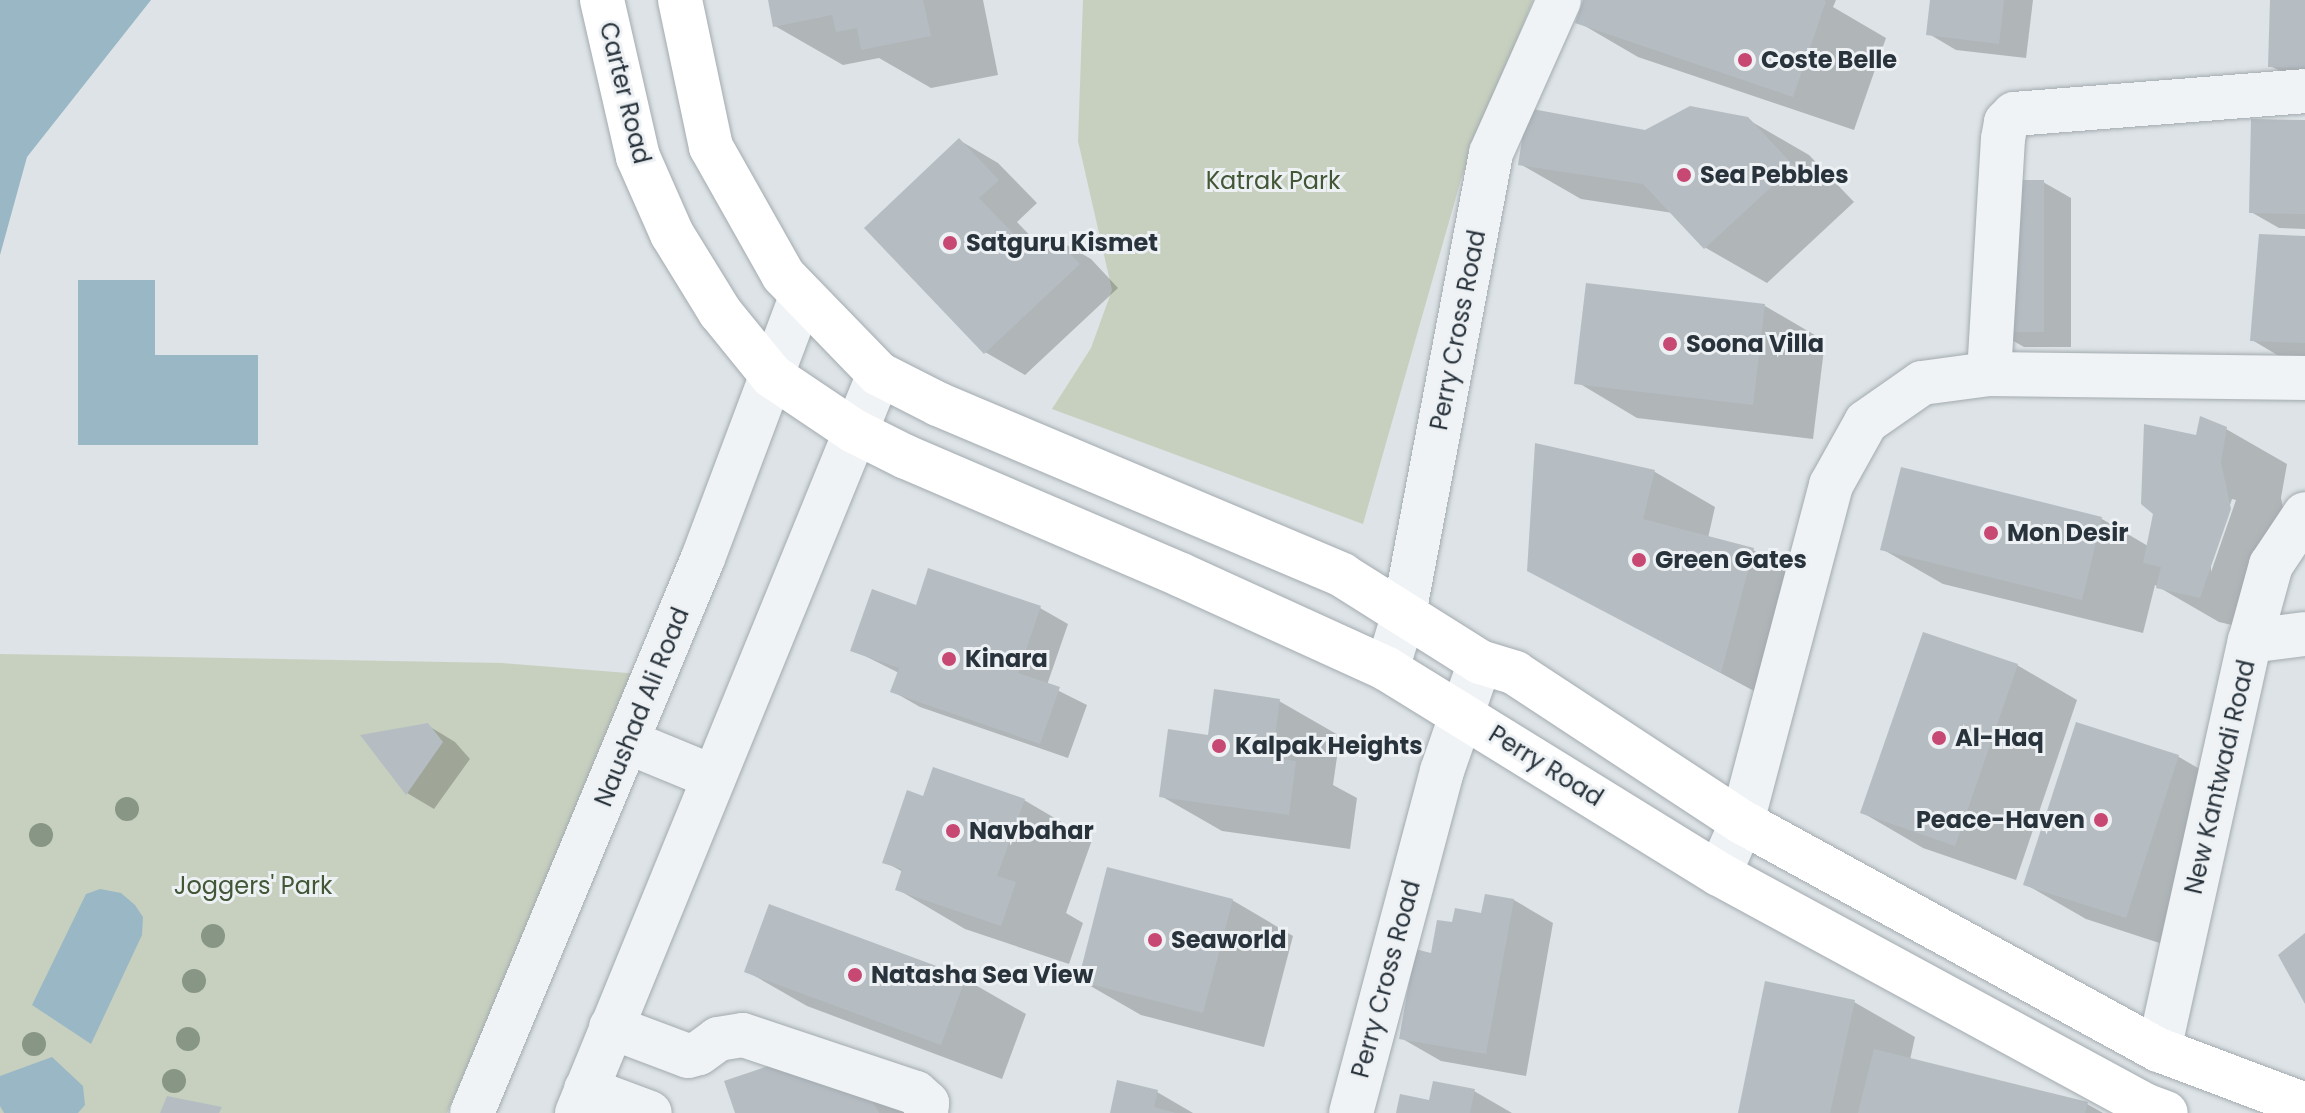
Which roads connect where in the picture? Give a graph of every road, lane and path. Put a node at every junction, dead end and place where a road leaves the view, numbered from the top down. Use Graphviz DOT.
graph roads {
  1 [pos="602,0"];
  2 [pos="680,0"];
  3 [pos="1559,0"];
  4 [pos="2305,91"];
  5 [pos="801,297"];
  6 [pos="879,374"];
  7 [pos="1989,374"];
  8 [pos="772,376"];
  9 [pos="2305,378"];
  10 [pos="854,431"];
  11 [pos="906,457"];
  12 [pos="2305,514"];
  13 [pos="1404,614"];
  14 [pos="2305,634"];
  15 [pos="2250,641"];
  16 [pos="1480,662"];
  17 [pos="1387,669"];
  18 [pos="1462,714"];
  19 [pos="628,742"];
  20 [pos="713,777"];
  21 [pos="1742,822"];
  22 [pos="1719,874"];
  23 [pos="611,1027"];
  24 [pos="2159,1050"];
  25 [pos="582,1101"];
  26 [pos="2305,1105"];
  27 [pos="2151,1110"];
  28 [pos="472,1113"];
  29 [pos="650,1113"];
  30 [pos="926,1113"];
  31 [pos="1351,1113"];
  1 -- 8 [label="main road, Carter Road"];
  2 -- 5 [label="main road"];
  3 -- 13 [label="street, Perry Cross Road"];
  4 -- 7 [label="street"];
  5 -- 6 [label="main road"];
  5 -- 8 [label="street, Naushad Ali Road"];
  6 -- 10 [label="street"];
  6 -- 13 [label="main road"];
  7 -- 9 [label="street"];
  7 -- 21 [label="street"];
  8 -- 10 [label="main road, Carter Road"];
  8 -- 19 [label="street, Naushad Ali Road"];
  10 -- 11 [label="main road, Carter Road"];
  10 -- 20 [label="street"];
  11 -- 17 [label="main road, Perry Road"];
  12 -- 15 [label="street, New Kantwadi Road"];
  13 -- 16 [label="main road"];
  13 -- 17 [label="street, Perry Cross Road"];
  14 -- 15 [label="street"];
  15 -- 24 [label="street, New Kantwadi Road"];
  16 -- 18 [label="street, Perry Cross Road"];
  16 -- 21 [label="main road"];
  17 -- 18 [label="main road, Perry Road"];
  18 -- 22 [label="main road, Perry Road"];
  18 -- 31 [label="street, Perry Cross Road"];
  19 -- 20 [label="street"];
  19 -- 28 [label="street, Naushad Ali Road"];
  20 -- 23 [label="street"];
  21 -- 22 [label="street"];
  21 -- 24 [label="main road"];
  22 -- 27 [label="main road, Perry Road"];
  23 -- 25 [label="street"];
  23 -- 30 [label="street"];
  24 -- 26 [label="main road"];
  24 -- 27 [label="main road"];
  25 -- 29 [label="street"];
}
